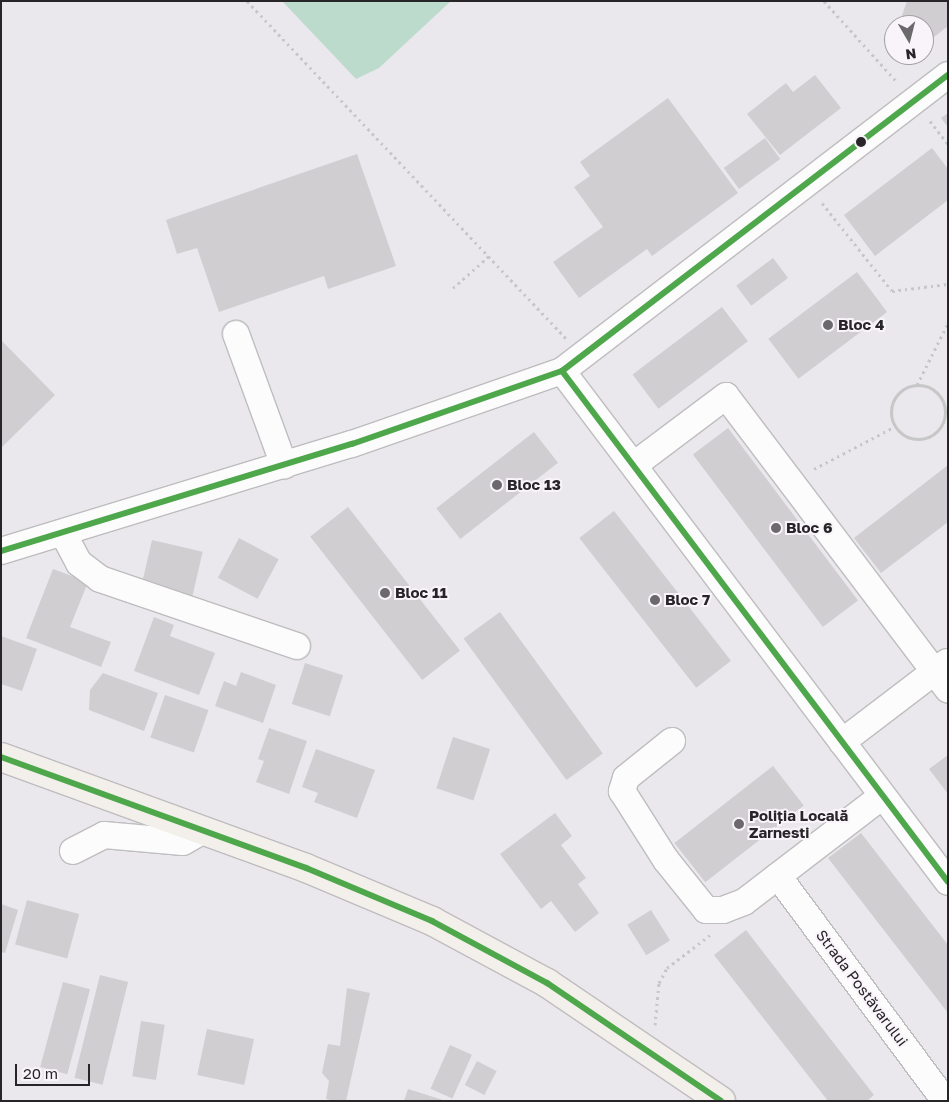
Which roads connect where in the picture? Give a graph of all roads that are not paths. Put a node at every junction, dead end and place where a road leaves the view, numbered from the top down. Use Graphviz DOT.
graph roads {
  1 [pos="948,75"];
  2 [pos="236,334"];
  3 [pos="572,365"];
  4 [pos="284,465"];
  5 [pos="634,465"];
  6 [pos="63,533"];
  7 [pos="1,551"];
  8 [pos="296,646"];
  9 [pos="943,674"];
  10 [pos="672,741"];
  11 [pos="842,742"];
  12 [pos="1,757"];
  13 [pos="882,796"];
  14 [pos="204,830"];
  15 [pos="73,851"];
  16 [pos="778,876"];
  17 [pos="948,882"];
  18 [pos="721,1101"];
  19 [pos="945,1101"];
  1 -- 3 [label="street"];
  2 -- 4 [label="street"];
  3 -- 4 [label="street"];
  3 -- 5 [label="street"];
  4 -- 6 [label="street"];
  5 -- 9 [label="street"];
  5 -- 11 [label="street"];
  6 -- 7 [label="street"];
  6 -- 8 [label="street"];
  9 -- 11 [label="street"];
  10 -- 16 [label="street"];
  11 -- 13 [label="street"];
  12 -- 14 [label="main road"];
  13 -- 16 [label="street"];
  13 -- 17 [label="street"];
  14 -- 15 [label="street"];
  14 -- 18 [label="main road"];
  16 -- 19 [label="street, Strada Postăvarului"];
}
